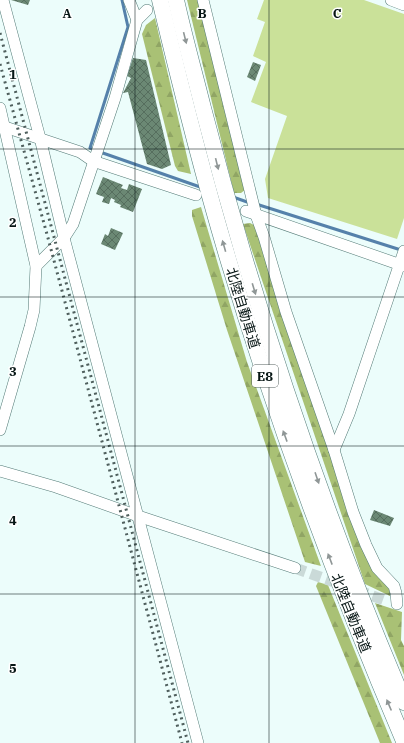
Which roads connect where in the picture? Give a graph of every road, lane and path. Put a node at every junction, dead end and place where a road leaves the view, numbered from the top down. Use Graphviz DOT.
graph roads {
  1 [pos="3,0"];
  2 [pos="129,0"];
  3 [pos="160,0"];
  4 [pos="176,0"];
  5 [pos="203,0"];
  6 [pos="391,0"];
  7 [pos="404,5"];
  8 [pos="147,10"];
  9 [pos="137,20"];
  10 [pos="0,108"];
  11 [pos="5,127"];
  12 [pos="40,138"];
  13 [pos="93,161"];
  14 [pos="196,195"];
  15 [pos="251,213"];
  16 [pos="64,238"];
  17 [pos="404,251"];
  18 [pos="402,265"];
  19 [pos="36,266"];
  20 [pos="0,430"];
  21 [pos="334,450"];
  22 [pos="0,471"];
  23 [pos="138,516"];
  24 [pos="295,568"];
  25 [pos="396,604"];
  26 [pos="404,702"];
  27 [pos="404,741"];
  28 [pos="198,743"];
  1 -- 12 [label="street"];
  2 -- 9 [label="street"];
  27 -- 3 [label="highway, 北陸自動車道 / E8, one-way"];
  4 -- 26 [label="highway, 北陸自動車道 / E8, one-way"];
  5 -- 15 [label="street"];
  6 -- 7 [label="street"];
  8 -- 9 [label="street"];
  9 -- 13 [label="street"];
  10 -- 11 [label="street"];
  11 -- 12 [label="street"];
  11 -- 19 [label="street"];
  12 -- 13 [label="street"];
  12 -- 16 [label="street"];
  13 -- 14 [label="street"];
  13 -- 16 [label="street"];
  15 -- 18 [label="street"];
  15 -- 21 [label="street"];
  16 -- 19 [label="street"];
  16 -- 23 [label="street"];
  17 -- 18 [label="street"];
  18 -- 21 [label="street"];
  19 -- 20 [label="street"];
  21 -- 25 [label="street"];
  22 -- 23 [label="street"];
  23 -- 24 [label="street"];
  23 -- 28 [label="street"];
}
